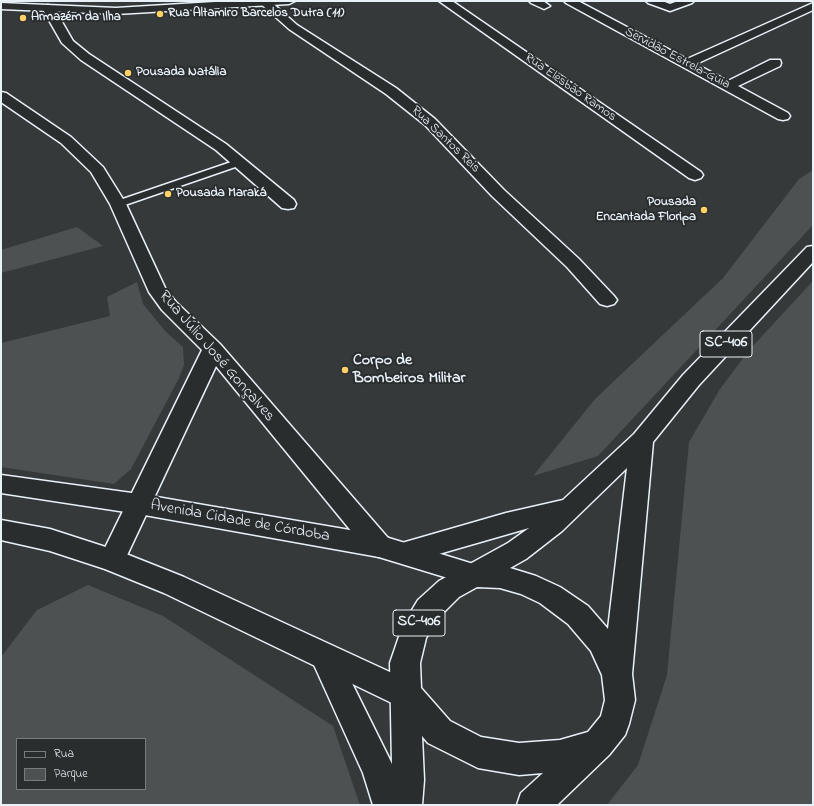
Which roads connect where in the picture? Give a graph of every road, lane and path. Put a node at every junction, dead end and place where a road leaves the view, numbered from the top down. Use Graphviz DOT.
graph roads {
  1 [pos="289,1"];
  2 [pos="445,1"];
  3 [pos="570,1"];
  4 [pos="652,1"];
  5 [pos="688,1"];
  6 [pos="265,2"];
  7 [pos="1,6"];
  8 [pos="813,6"];
  9 [pos="48,8"];
  10 [pos="775,62"];
  11 [pos="686,64"];
  12 [pos="727,86"];
  13 [pos="1,96"];
  14 [pos="783,116"];
  15 [pos="240,162"];
  16 [pos="695,175"];
  17 [pos="118,204"];
  18 [pos="288,204"];
  19 [pos="813,251"];
  20 [pos="607,300"];
  21 [pos="213,349"];
  22 [pos="642,440"];
  23 [pos="1,484"];
  24 [pos="139,504"];
  25 [pos="571,507"];
  26 [pos="1,530"];
  27 [pos="379,546"];
  28 [pos="404,553"];
  29 [pos="112,560"];
  30 [pos="474,575"];
  31 [pos="324,656"];
  32 [pos="617,674"];
  33 [pos="407,695"];
  34 [pos="598,744"];
  35 [pos="389,805"];
  36 [pos="406,805"];
  37 [pos="533,805"];
  1 -- 6 [label="street"];
  2 -- 16 [label="street, Rua Elesbão Ramos"];
  3 -- 11 [label="street, Servidão Estrela-Guia"];
  4 -- 5 [label="street"];
  6 -- 9 [label="street"];
  6 -- 20 [label="street, Rua Santos Reis"];
  7 -- 9 [label="street"];
  8 -- 11 [label="street"];
  9 -- 15 [label="street"];
  10 -- 12 [label="street"];
  11 -- 12 [label="street, Servidão Estrela-Guia"];
  12 -- 14 [label="street, Servidão Estrela-Guia"];
  13 -- 17 [label="street, Rua Júlio José Gonçalves"];
  15 -- 17 [label="lane"];
  15 -- 18 [label="street"];
  17 -- 21 [label="street, Rua Júlio José Gonçalves"];
  19 -- 22 [label="street, SC-406"];
  21 -- 24 [label="street"];
  21 -- 27 [label="street, Rua Júlio José Gonçalves"];
  22 -- 25 [label="street, SC-406"];
  22 -- 32 [label="street"];
  23 -- 24 [label="street, Avenida Cidade de Córdoba"];
  24 -- 27 [label="street, Avenida Cidade de Córdoba"];
  24 -- 29 [label="street"];
  25 -- 28 [label="street"];
  25 -- 30 [label="street, SC-406"];
  26 -- 29 [label="street"];
  27 -- 28 [label="street, Avenida Cidade de Córdoba"];
  28 -- 30 [label="street, Avenida Cidade de Córdoba"];
  29 -- 31 [label="street"];
  30 -- 32 [label="street, Avenida Cidade de Córdoba"];
  30 -- 33 [label="street, SC-406"];
  31 -- 33 [label="street"];
  31 -- 35 [label="street"];
  32 -- 34 [label="street"];
  33 -- 34 [label="street"];
  33 -- 36 [label="street, SC-406"];
  34 -- 37 [label="street"];
}
